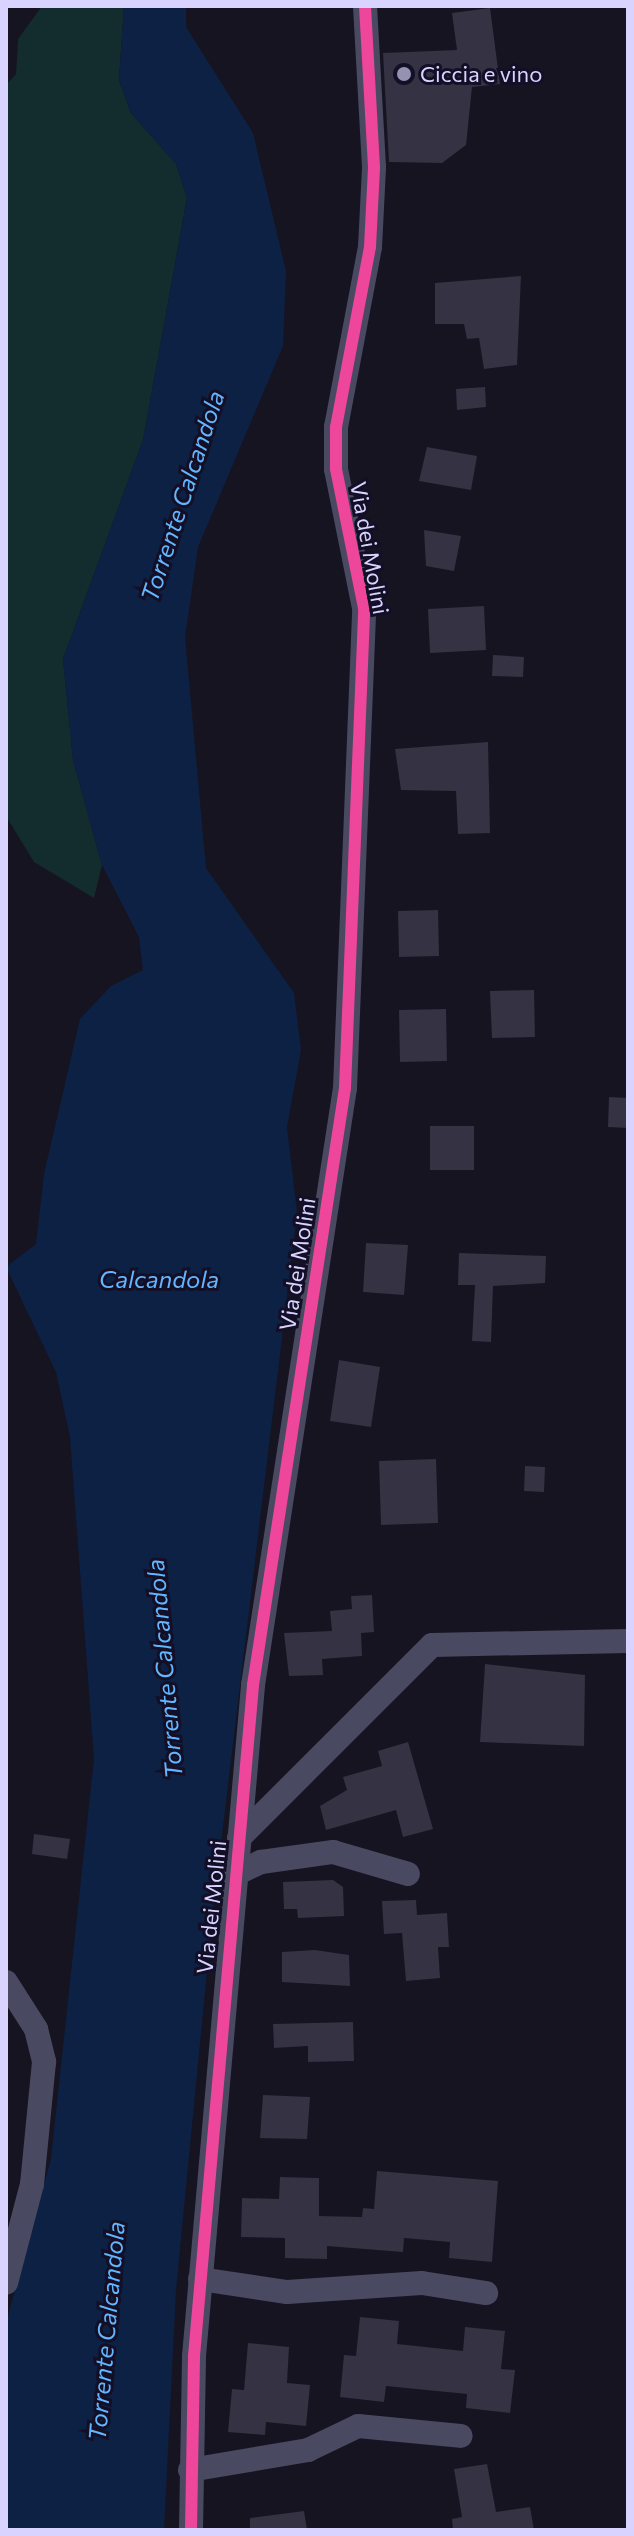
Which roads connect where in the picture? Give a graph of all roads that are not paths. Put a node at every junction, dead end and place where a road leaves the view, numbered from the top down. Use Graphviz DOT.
graph roads {
  1 [pos="365,6"];
  2 [pos="628,1641"];
  3 [pos="239,1838"];
  4 [pos="408,1874"];
  5 [pos="234,1875"];
  6 [pos="6,1982"];
  7 [pos="200,2279"];
  8 [pos="6,2283"];
  9 [pos="486,2293"];
  10 [pos="461,2436"];
  11 [pos="190,2470"];
  12 [pos="191,2530"];
  1 -- 3 [label="street, Via dei Molini"];
  2 -- 3 [label="street"];
  3 -- 5 [label="street, Via dei Molini"];
  4 -- 5 [label="street"];
  5 -- 7 [label="street, Via dei Molini"];
  6 -- 8 [label="street"];
  7 -- 9 [label="street"];
  7 -- 11 [label="street, Via dei Molini"];
  10 -- 11 [label="street"];
  11 -- 12 [label="street, Via dei Molini"];
}
